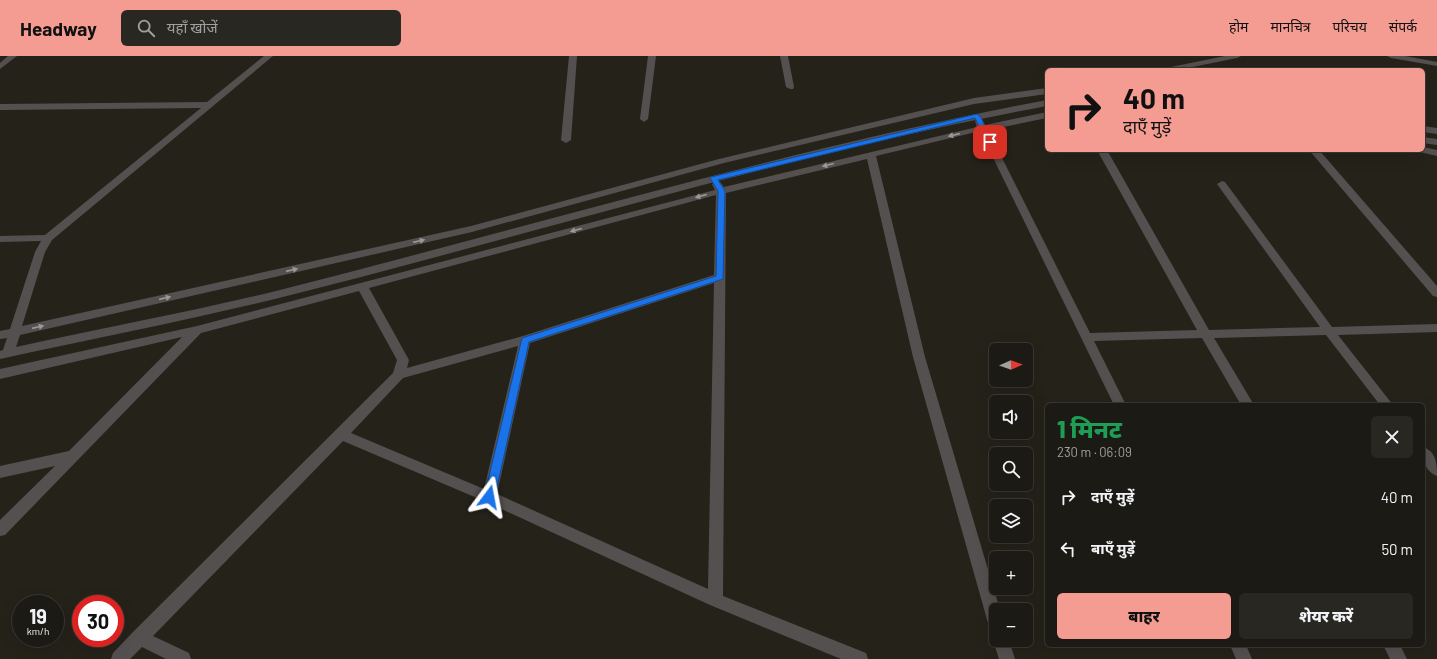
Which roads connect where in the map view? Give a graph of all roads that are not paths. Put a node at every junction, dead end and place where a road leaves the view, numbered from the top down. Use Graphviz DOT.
graph roads {
  1 [pos="12,56"];
  2 [pos="269,56"];
  3 [pos="573,56"];
  4 [pos="652,56"];
  5 [pos="784,56"];
  6 [pos="1237,56"];
  7 [pos="1391,56"];
  8 [pos="1437,64"];
  9 [pos="0,67"];
  10 [pos="1176,68"];
  11 [pos="790,87"];
  12 [pos="1045,91"];
  13 [pos="1045,103"];
  14 [pos="208,105"];
  15 [pos="0,107"];
  16 [pos="977,116"];
  17 [pos="1045,116"];
  18 [pos="644,119"];
  19 [pos="983,128"];
  20 [pos="1425,129"];
  21 [pos="1437,132"];
  22 [pos="566,140"];
  23 [pos="1425,140"];
  24 [pos="1437,142"];
  25 [pos="1425,150"];
  26 [pos="1103,152"];
  27 [pos="1316,152"];
  28 [pos="1437,153"];
  29 [pos="871,154"];
  30 [pos="714,178"];
  31 [pos="1222,184"];
  32 [pos="721,191"];
  33 [pos="48,238"];
  34 [pos="0,239"];
  35 [pos="389,248"];
  36 [pos="384,266"];
  37 [pos="720,277"];
  38 [pos="385,280"];
  39 [pos="362,286"];
  40 [pos="1437,293"];
  41 [pos="1437,328"];
  42 [pos="197,330"];
  43 [pos="1329,331"];
  44 [pos="16,332"];
  45 [pos="1205,333"];
  46 [pos="0,335"];
  47 [pos="1087,337"];
  48 [pos="525,340"];
  49 [pos="4,354"];
  50 [pos="0,374"];
  51 [pos="399,375"];
  52 [pos="1119,403"];
  53 [pos="1247,403"];
  54 [pos="1385,403"];
  55 [pos="341,435"];
  56 [pos="1425,455"];
  57 [pos="73,456"];
  58 [pos="1437,470"];
  59 [pos="0,472"];
  60 [pos="489,497"];
  61 [pos="0,530"];
  62 [pos="715,600"];
  63 [pos="990,603"];
  64 [pos="139,637"];
  65 [pos="1003,647"];
  66 [pos="1239,647"];
  67 [pos="1392,647"];
  68 [pos="119,659"];
  69 [pos="183,659"];
  70 [pos="860,659"];
  71 [pos="1007,659"];
  72 [pos="1244,659"];
  73 [pos="1399,659"];
  1 -- 9 [label="street"];
  2 -- 14 [label="street"];
  3 -- 22 [label="street"];
  4 -- 18 [label="street"];
  5 -- 11 [label="street"];
  6 -- 10 [label="street"];
  7 -- 8 [label="street"];
  35 -- 12 [label="street, one-way"];
  13 -- 16 [label="street"];
  14 -- 15 [label="street"];
  14 -- 33 [label="street"];
  16 -- 19 [label="street"];
  16 -- 30 [label="street"];
  17 -- 19 [label="street"];
  19 -- 29 [label="street, one-way"];
  19 -- 47 [label="street"];
  20 -- 21 [label="street"];
  23 -- 24 [label="street"];
  25 -- 28 [label="street"];
  26 -- 45 [label="street"];
  27 -- 40 [label="street"];
  29 -- 32 [label="street, one-way"];
  29 -- 63 [label="street"];
  30 -- 32 [label="street"];
  30 -- 36 [label="street"];
  31 -- 43 [label="street"];
  32 -- 37 [label="street"];
  32 -- 38 [label="street, one-way"];
  33 -- 34 [label="street"];
  33 -- 44 [label="street"];
  35 -- 36 [label="street"];
  44 -- 35 [label="street, one-way"];
  36 -- 38 [label="street"];
  36 -- 49 [label="street"];
  37 -- 48 [label="street"];
  37 -- 62 [label="street"];
  38 -- 39 [label="street"];
  39 -- 42 [label="street"];
  39 -- 51 [label="street"];
  41 -- 43 [label="street"];
  42 -- 50 [label="street"];
  42 -- 57 [label="street"];
  43 -- 45 [label="street"];
  43 -- 54 [label="street"];
  44 -- 46 [label="street"];
  44 -- 49 [label="street"];
  45 -- 47 [label="street"];
  45 -- 53 [label="street"];
  47 -- 52 [label="street"];
  48 -- 51 [label="street"];
  48 -- 60 [label="street"];
  51 -- 55 [label="street"];
  55 -- 60 [label="street"];
  55 -- 64 [label="street"];
  56 -- 58 [label="street"];
  57 -- 59 [label="street"];
  57 -- 61 [label="street"];
  60 -- 62 [label="street"];
  62 -- 70 [label="street"];
  64 -- 68 [label="street"];
  64 -- 69 [label="street"];
  65 -- 71 [label="street"];
  66 -- 72 [label="street"];
  67 -- 73 [label="street"];
}
